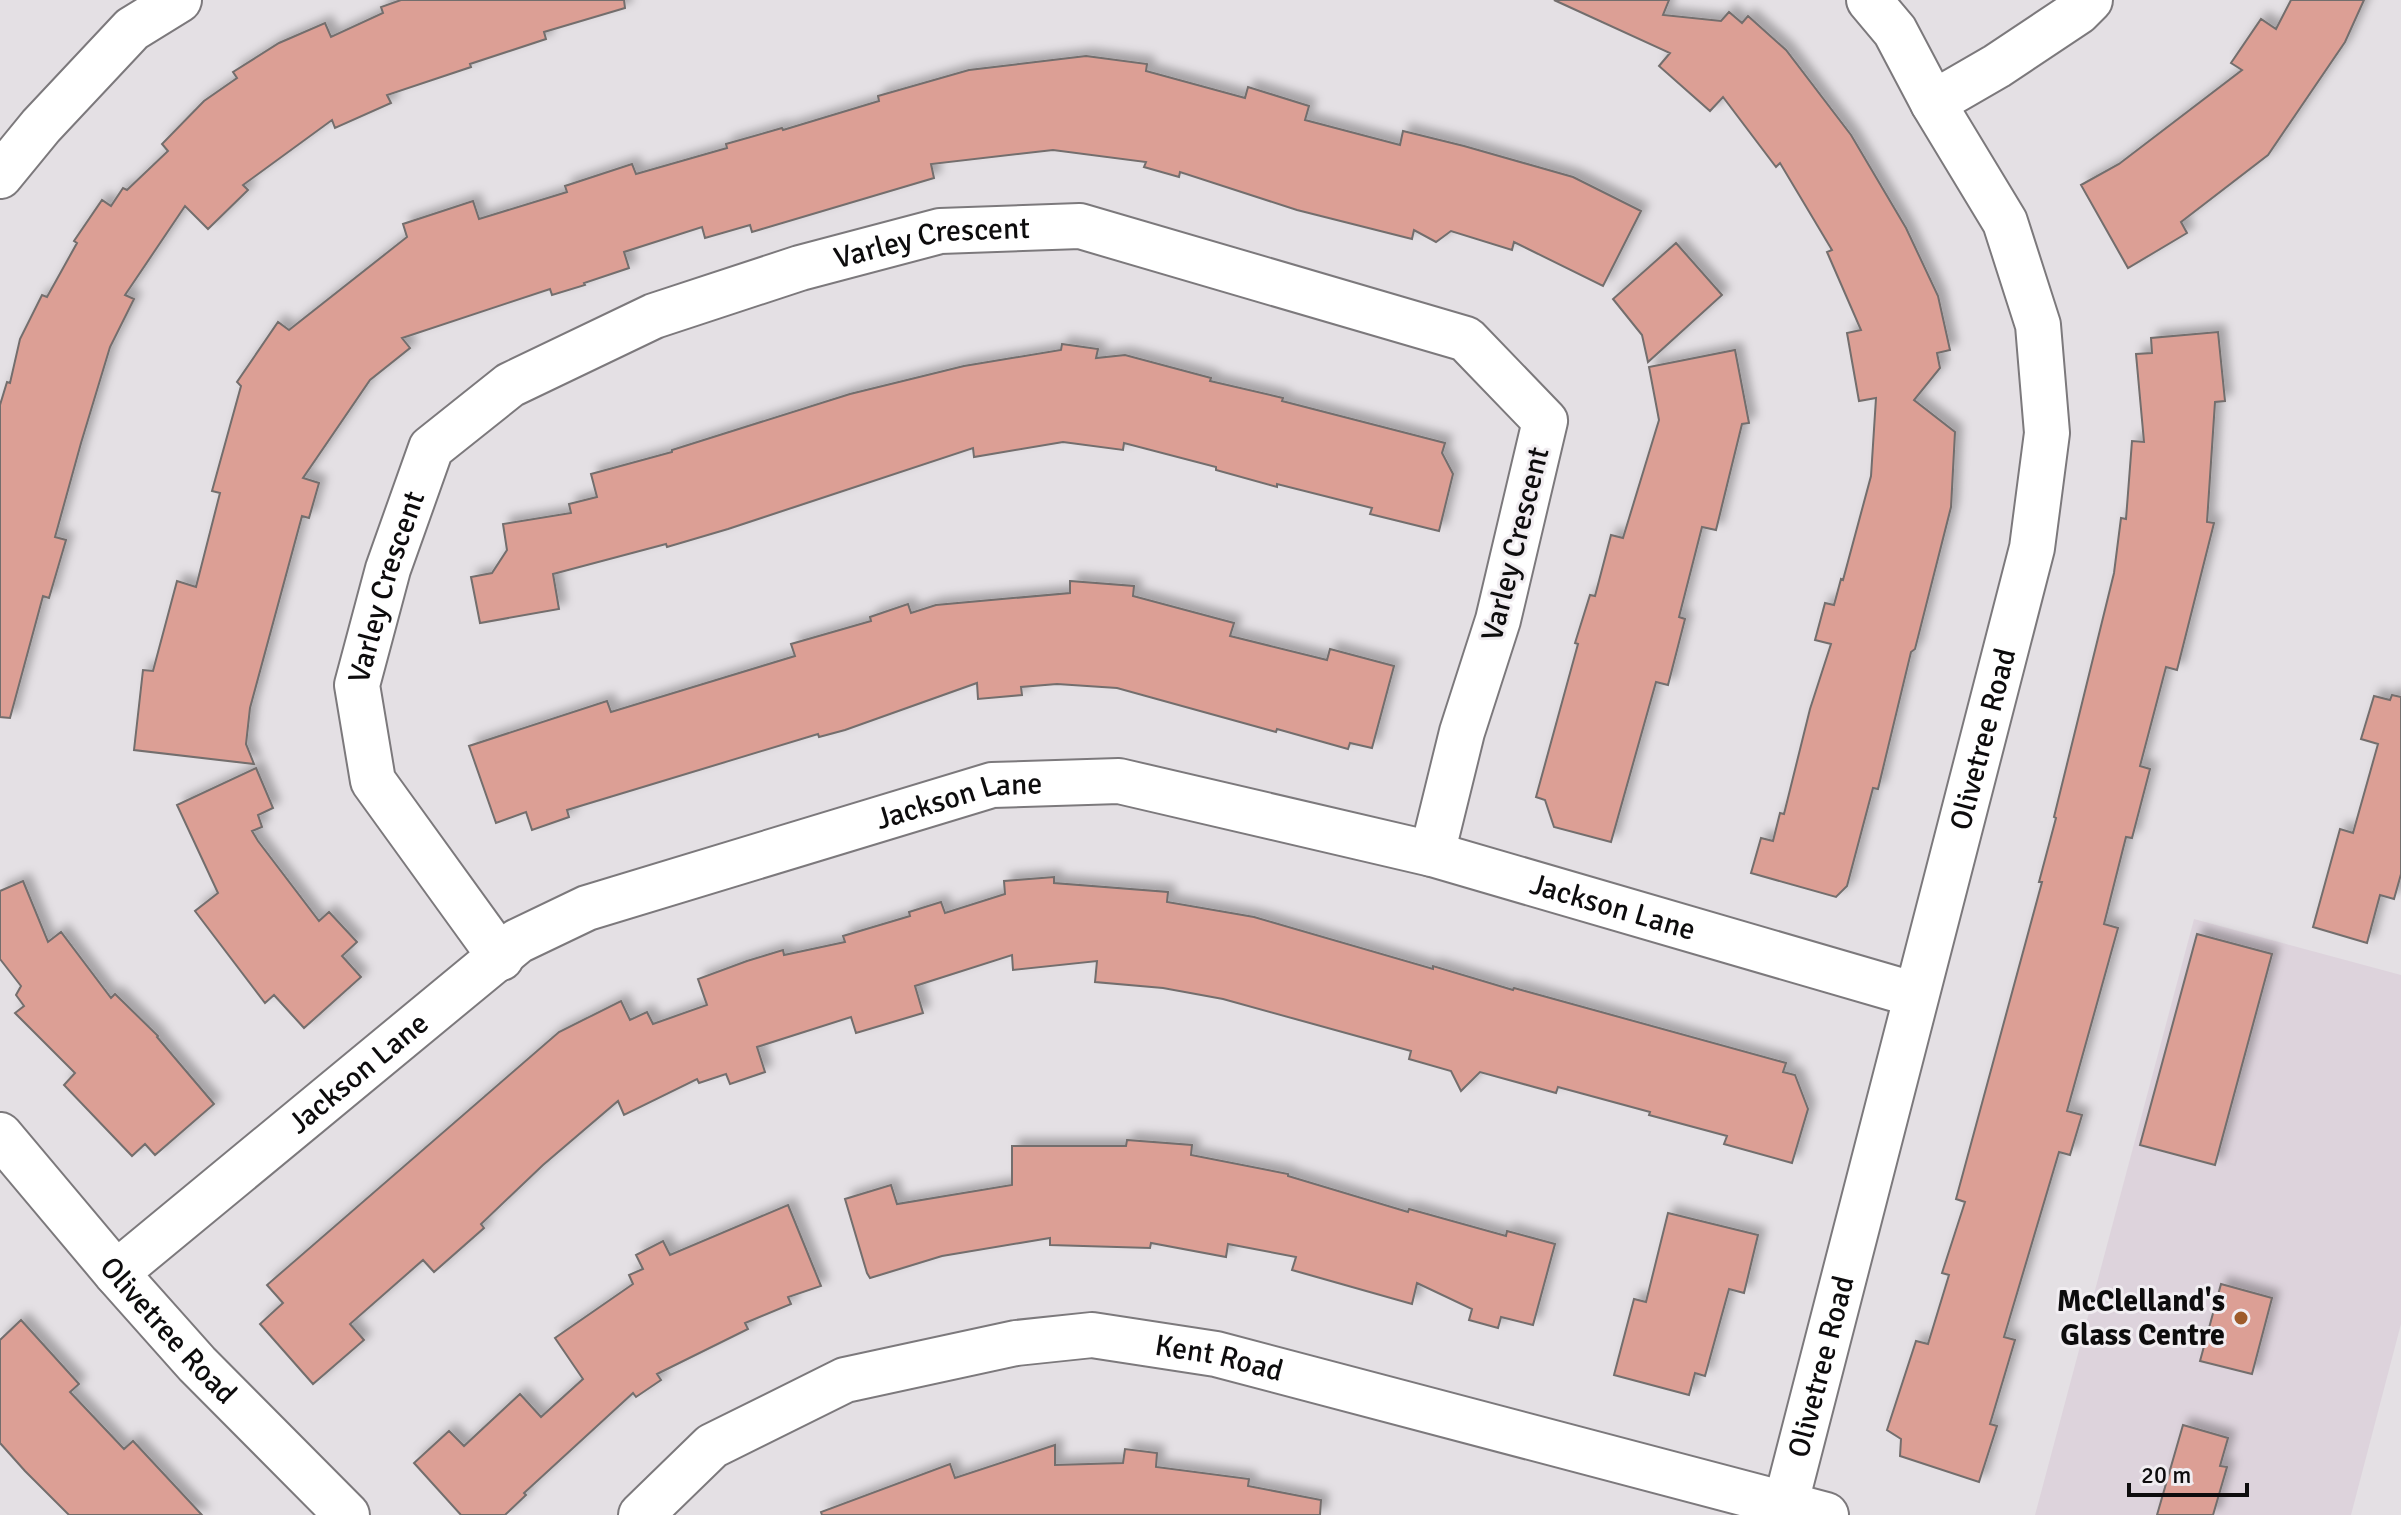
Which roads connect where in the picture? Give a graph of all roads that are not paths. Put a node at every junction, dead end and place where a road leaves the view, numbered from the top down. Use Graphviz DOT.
graph roads {
  1 [pos="179,0"];
  2 [pos="1869,0"];
  3 [pos="2090,0"];
  4 [pos="1933,103"];
  5 [pos="1,174"];
  6 [pos="1432,854"];
  7 [pos="501,958"];
  8 [pos="1916,995"];
  9 [pos="0,1135"];
  10 [pos="116,1273"];
  11 [pos="1806,1510"];
  12 [pos="347,1515"];
  13 [pos="641,1515"];
  1 -- 5 [label="street"];
  2 -- 4 [label="street, Olivetree Road"];
  3 -- 4 [label="street"];
  4 -- 8 [label="street, Olivetree Road"];
  6 -- 7 [label="street, Jackson Lane"];
  6 -- 7 [label="street, Varley Crescent"];
  6 -- 8 [label="street, Jackson Lane"];
  7 -- 10 [label="street, Jackson Lane"];
  8 -- 11 [label="street, Olivetree Road"];
  9 -- 10 [label="street, Olivetree Road"];
  10 -- 12 [label="street, Olivetree Road"];
  11 -- 13 [label="street, Kent Road"];
}
